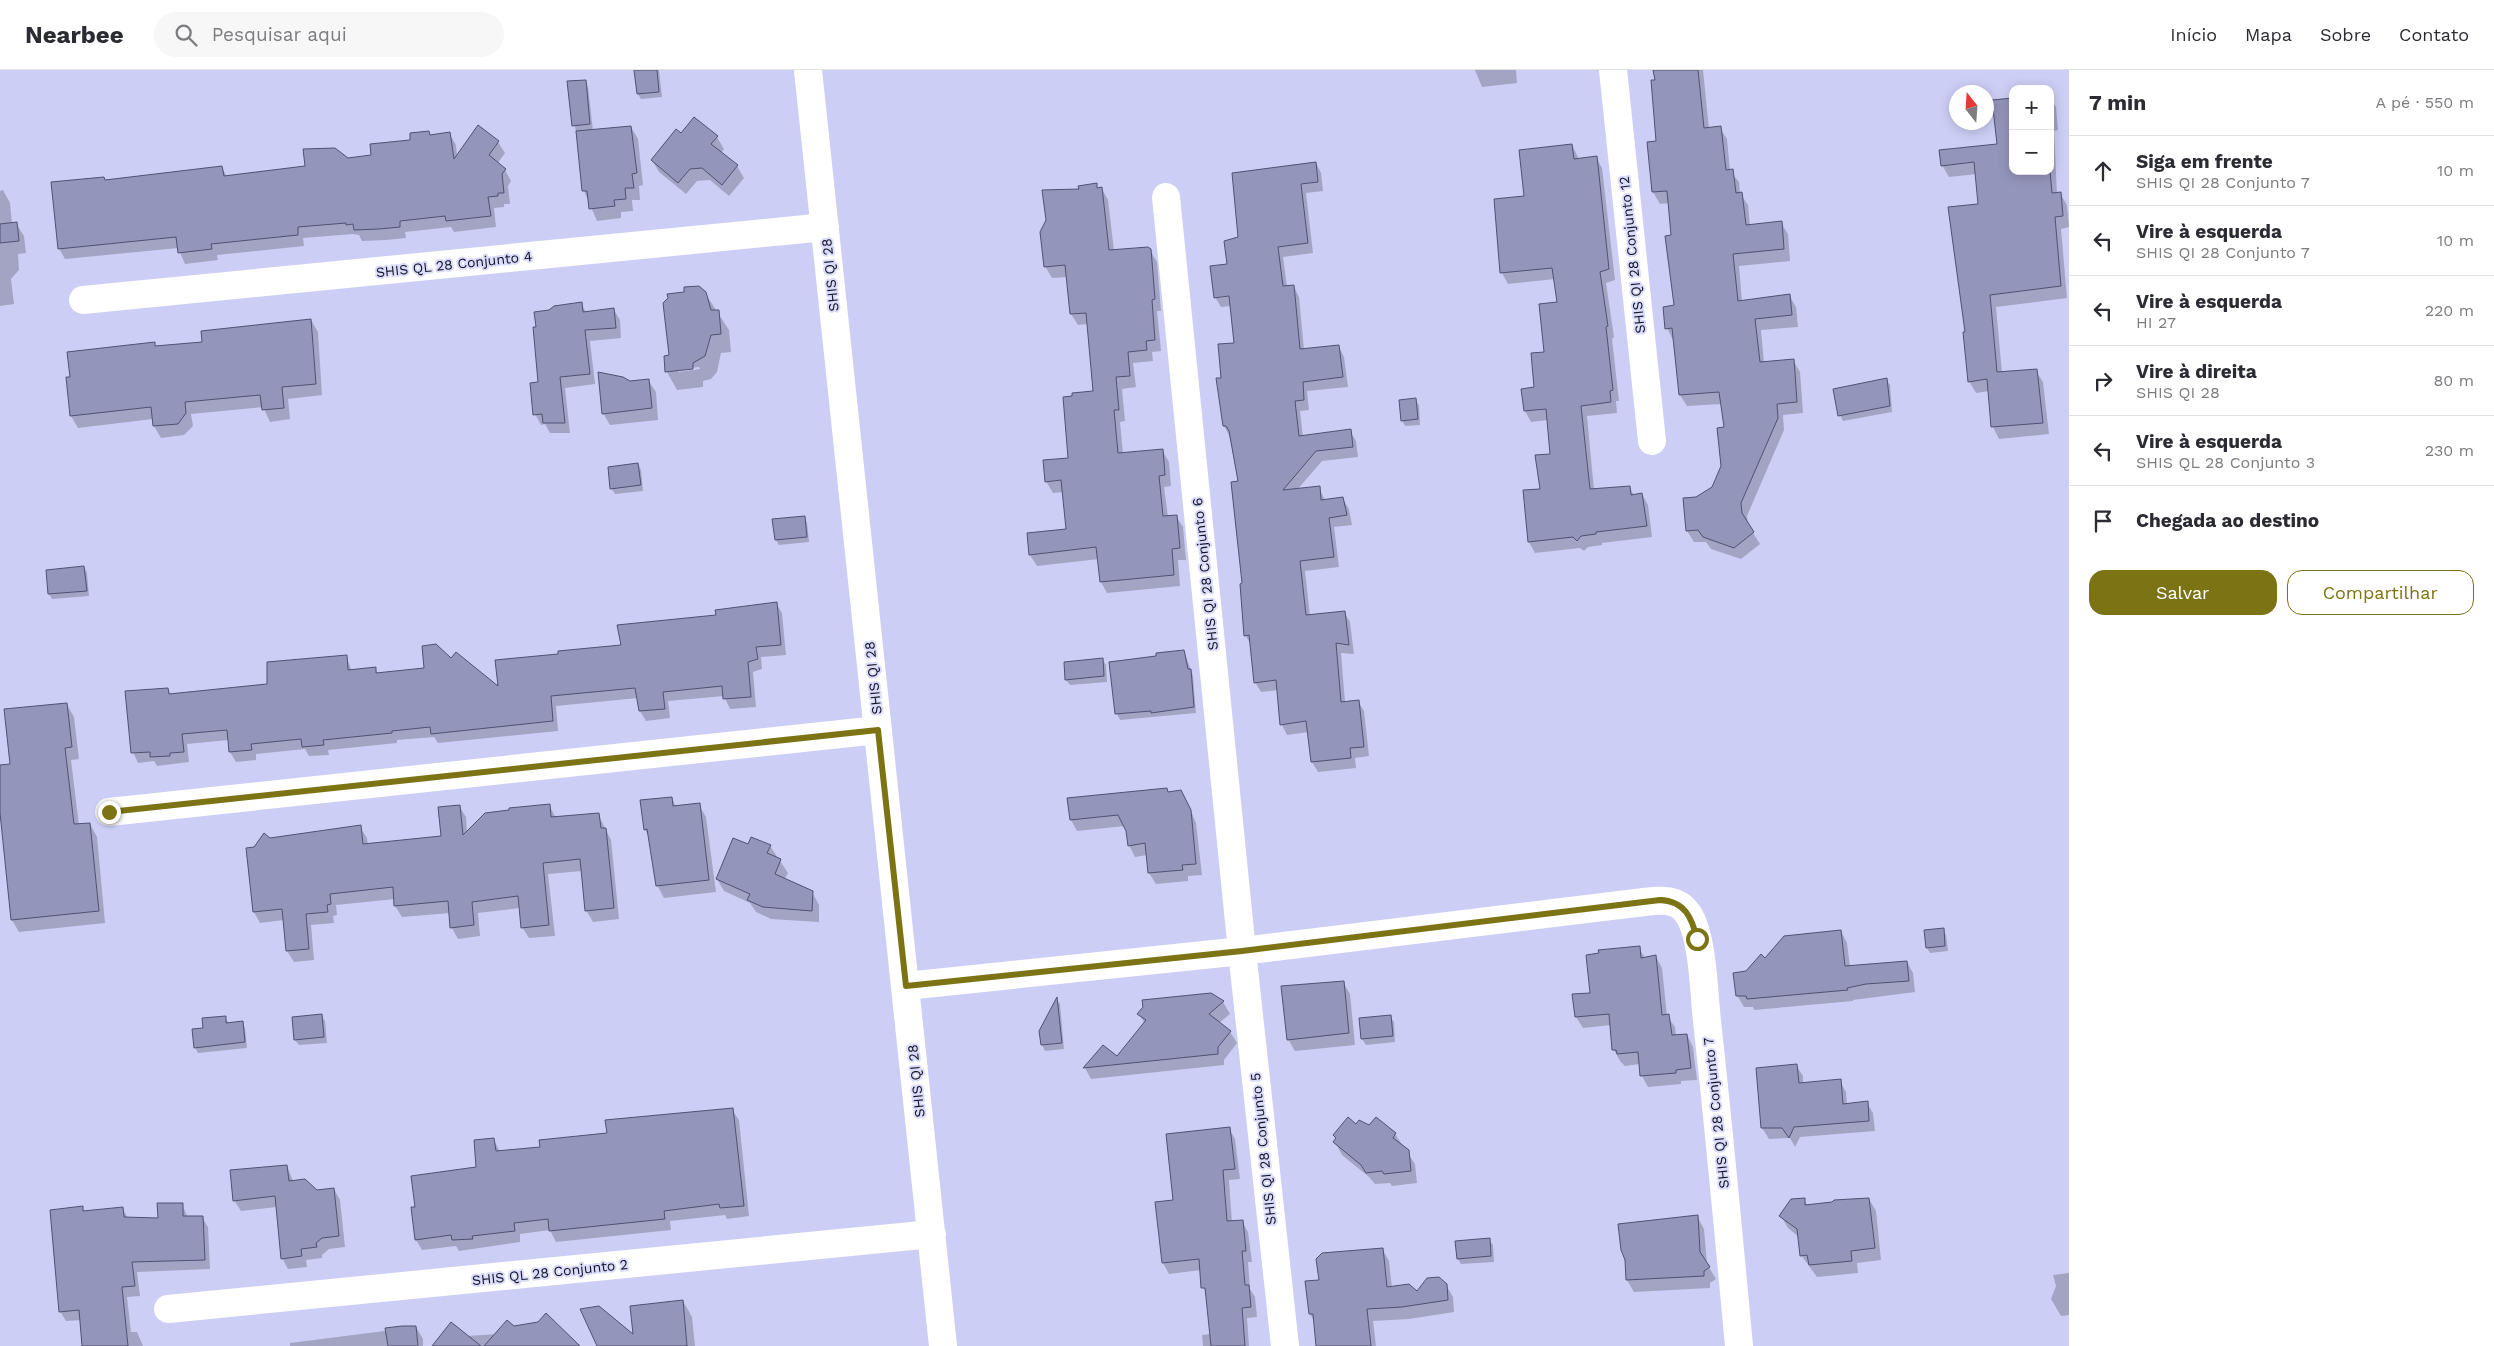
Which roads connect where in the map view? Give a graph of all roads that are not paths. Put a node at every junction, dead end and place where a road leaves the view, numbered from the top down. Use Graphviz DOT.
graph roads {
  1 [pos="808,70"];
  2 [pos="1613,70"];
  3 [pos="1166,197"];
  4 [pos="825,227"];
  5 [pos="83,300"];
  6 [pos="1652,441"];
  7 [pos="878,730"];
  8 [pos="109,812"];
  9 [pos="1242,951"];
  10 [pos="906,986"];
  11 [pos="932,1234"];
  12 [pos="168,1310"];
  13 [pos="943,1346"];
  14 [pos="1285,1346"];
  15 [pos="1739,1346"];
  1 -- 4 [label="street, SHIS QI 28"];
  2 -- 6 [label="street, SHIS QI 28 Conjunto 12"];
  3 -- 9 [label="street, SHIS QI 28 Conjunto 6"];
  4 -- 5 [label="street, SHIS QL 28 Conjunto 4"];
  4 -- 7 [label="street, SHIS QI 28"];
  7 -- 8 [label="street"];
  7 -- 10 [label="street, SHIS QI 28"];
  9 -- 10 [label="street"];
  9 -- 14 [label="street, SHIS QI 28 Conjunto 5"];
  9 -- 15 [label="street, SHIS QI 28 Conjunto 7"];
  10 -- 11 [label="street, SHIS QI 28"];
  11 -- 12 [label="street, SHIS QL 28 Conjunto 2"];
  11 -- 13 [label="street, SHIS QI 28"];
}
